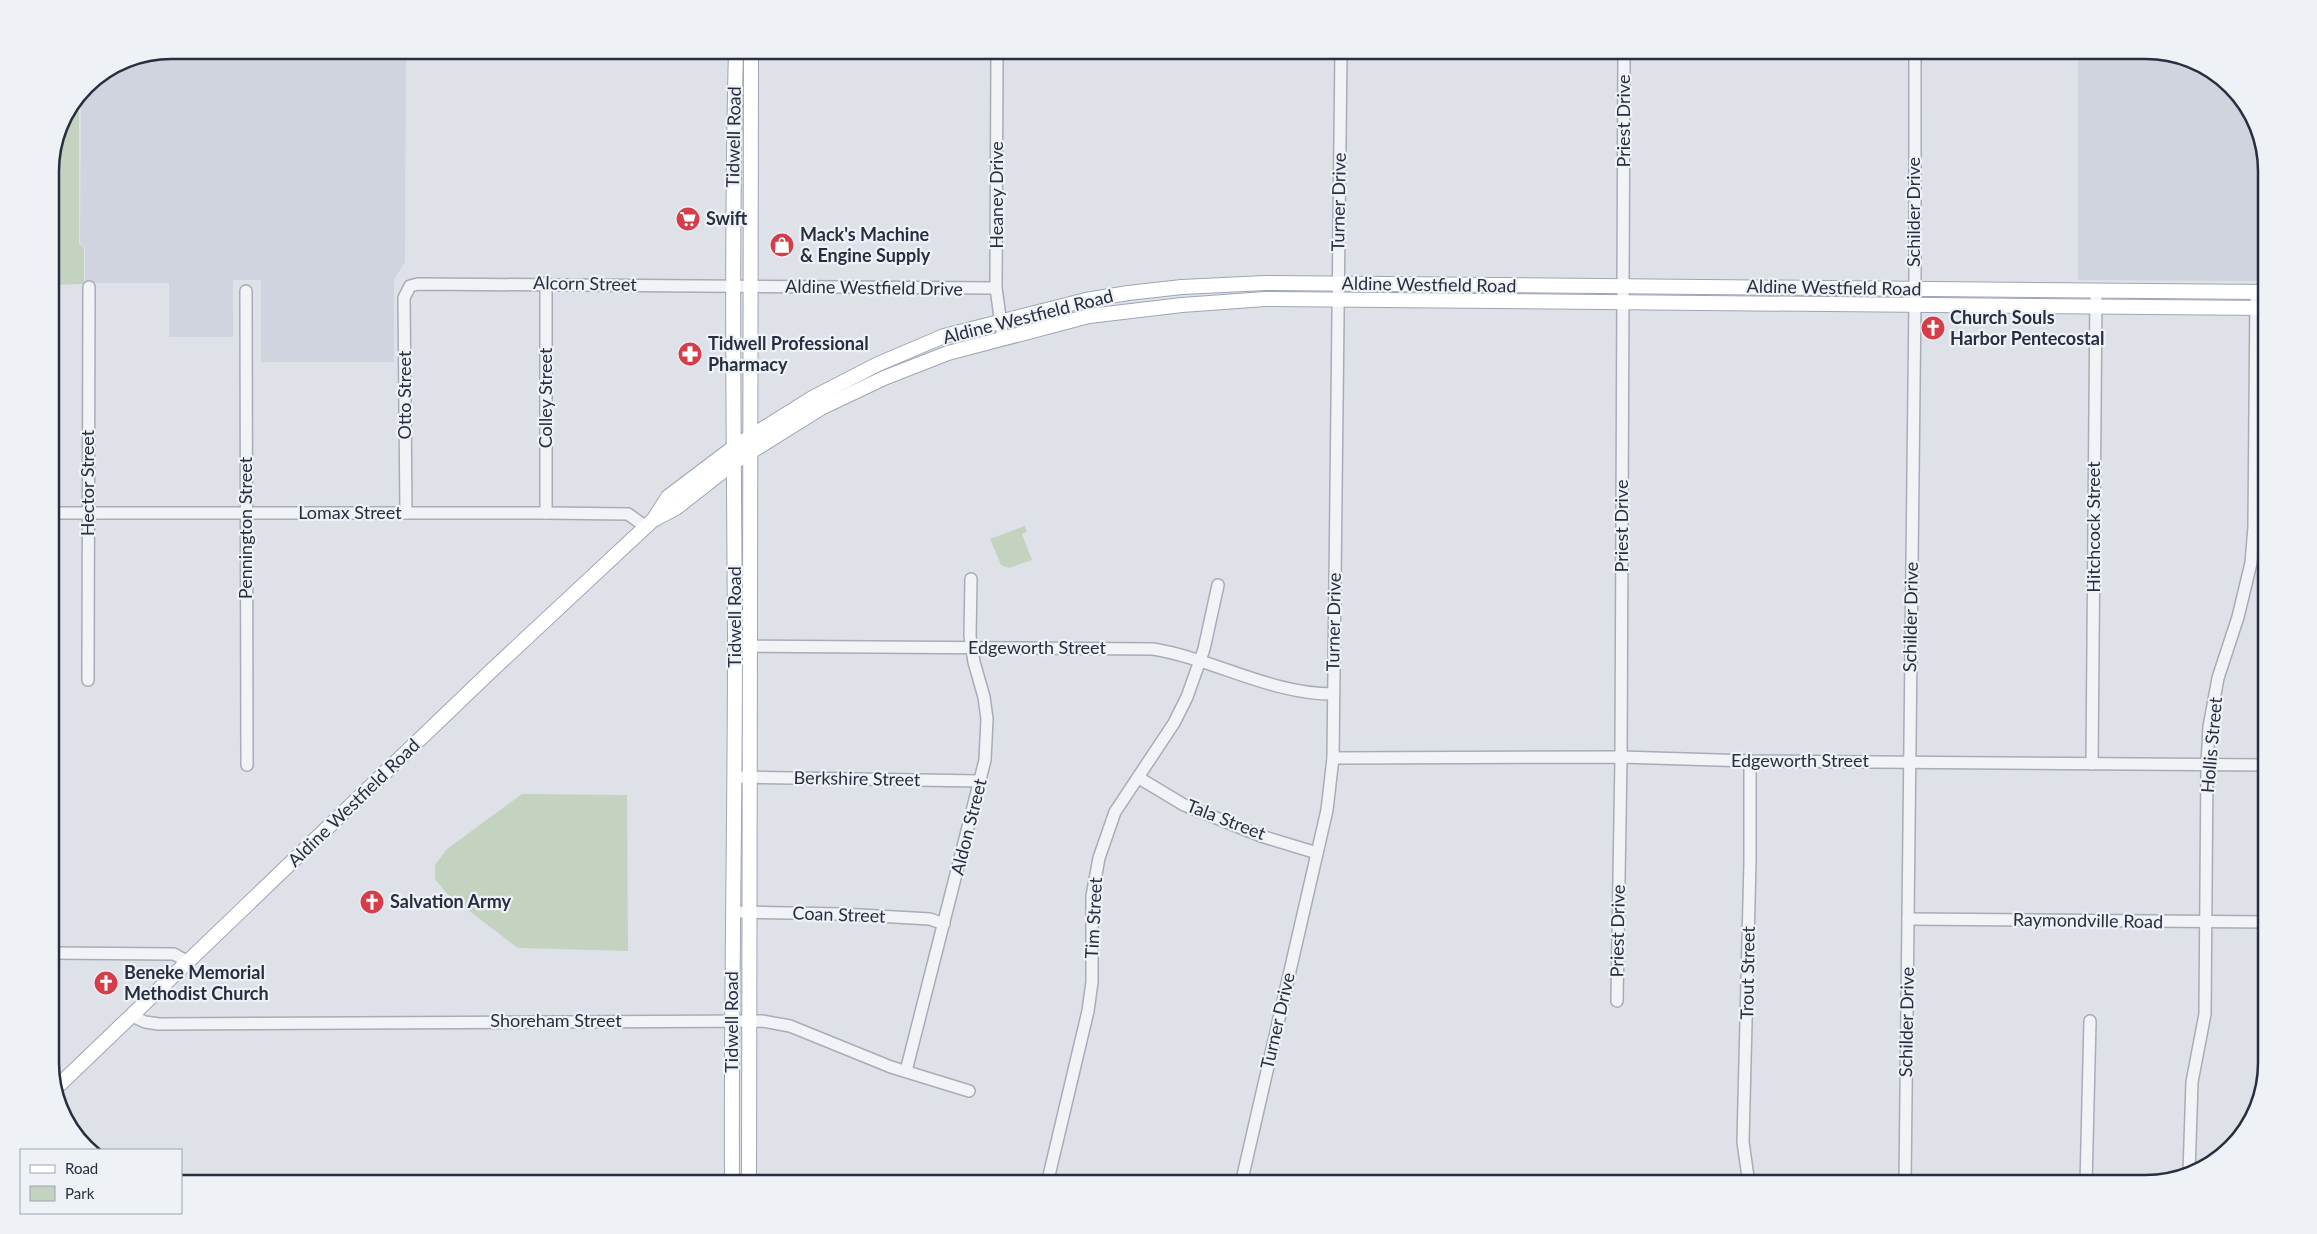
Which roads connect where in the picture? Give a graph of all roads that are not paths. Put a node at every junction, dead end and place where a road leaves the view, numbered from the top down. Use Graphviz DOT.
graph roads {
  1 [pos="736,59"];
  2 [pos="751,59"];
  3 [pos="997,59"];
  4 [pos="1341,59"];
  5 [pos="1624,59"];
  6 [pos="1915,59"];
  7 [pos="733,159"];
  8 [pos="750,162"];
  9 [pos="546,283"];
  10 [pos="418,284"];
  11 [pos="1338,284"];
  12 [pos="734,286"];
  13 [pos="751,286"];
  14 [pos="1484,286"];
  15 [pos="1623,286"];
  16 [pos="89,287"];
  17 [pos="1771,287"];
  18 [pos="996,288"];
  19 [pos="1914,288"];
  20 [pos="2096,290"];
  21 [pos="246,291"];
  22 [pos="2183,291"];
  23 [pos="2258,292"];
  24 [pos="1338,300"];
  25 [pos="1484,302"];
  26 [pos="1623,302"];
  27 [pos="1770,304"];
  28 [pos="1914,305"];
  29 [pos="2096,307"];
  30 [pos="2183,307"];
  31 [pos="2258,308"];
  32 [pos="1001,322"];
  33 [pos="1003,338"];
  34 [pos="878,364"];
  35 [pos="884,378"];
  36 [pos="2258,402"];
  37 [pos="750,438"];
  38 [pos="734,447"];
  39 [pos="749,454"];
  40 [pos="734,464"];
  41 [pos="546,512"];
  42 [pos="59,513"];
  43 [pos="406,513"];
  44 [pos="88,514"];
  45 [pos="246,514"];
  46 [pos="650,523"];
  47 [pos="971,578"];
  48 [pos="1218,585"];
  49 [pos="735,646"];
  50 [pos="751,646"];
  51 [pos="972,648"];
  52 [pos="1200,661"];
  53 [pos="88,680"];
  54 [pos="1333,694"];
  55 [pos="1621,757"];
  56 [pos="1333,758"];
  57 [pos="1750,761"];
  58 [pos="1909,762"];
  59 [pos="2092,764"];
  60 [pos="2207,764"];
  61 [pos="2258,765"];
  62 [pos="247,766"];
  63 [pos="734,777"];
  64 [pos="750,778"];
  65 [pos="1139,778"];
  66 [pos="980,781"];
  67 [pos="1317,853"];
  68 [pos="733,912"];
  69 [pos="750,912"];
  70 [pos="1908,919"];
  71 [pos="2206,922"];
  72 [pos="2258,922"];
  73 [pos="944,924"];
  74 [pos="59,953"];
  75 [pos="188,962"];
  76 [pos="1617,1001"];
  77 [pos="132,1016"];
  78 [pos="731,1020"];
  79 [pos="749,1021"];
  80 [pos="2090,1021"];
  81 [pos="906,1071"];
  82 [pos="61,1083"];
  83 [pos="969,1091"];
  84 [pos="2189,1167"];
  85 [pos="732,1175"];
  86 [pos="749,1175"];
  87 [pos="1049,1175"];
  88 [pos="1243,1175"];
  89 [pos="1748,1175"];
  90 [pos="1904,1175"];
  91 [pos="2086,1175"];
  1 -- 7 [label="main road, Tidwell Road"];
  2 -- 8 [label="main road, Tidwell Road"];
  3 -- 18 [label="street, Heaney Drive"];
  4 -- 11 [label="street, Turner Drive"];
  5 -- 15 [label="street, Priest Drive"];
  6 -- 19 [label="street, Schilder Drive"];
  7 -- 8 [label="main road"];
  7 -- 12 [label="main road, Tidwell Road"];
  8 -- 13 [label="main road, Tidwell Road"];
  9 -- 10 [label="street, Alcorn Street"];
  9 -- 12 [label="street, Alcorn Street"];
  9 -- 41 [label="street, Colley Street"];
  10 -- 43 [label="street, Otto Street"];
  11 -- 14 [label="main road, Aldine Westfield Road"];
  11 -- 24 [label="street, Turner Drive"];
  11 -- 32 [label="main road, Aldine Westfield Road"];
  12 -- 13 [label="street, Alcorn Street"];
  12 -- 38 [label="main road, Tidwell Road"];
  13 -- 18 [label="street, Aldine Westfield Drive"];
  13 -- 37 [label="main road, Tidwell Road"];
  14 -- 15 [label="main road, Aldine Westfield Road"];
  14 -- 25 [label="main road"];
  15 -- 17 [label="main road, Aldine Westfield Road"];
  15 -- 26 [label="street, Priest Drive"];
  16 -- 44 [label="street, Hector Street"];
  17 -- 19 [label="main road, Aldine Westfield Road"];
  17 -- 27 [label="main road"];
  18 -- 32 [label="street, Heaney Drive"];
  19 -- 20 [label="main road, Aldine Westfield Road"];
  19 -- 28 [label="street, Schilder Drive"];
  20 -- 22 [label="main road, Aldine Westfield Road"];
  20 -- 29 [label="street, Hitchcock Street"];
  21 -- 45 [label="street, Pennington Street"];
  22 -- 23 [label="main road, Aldine Westfield Road"];
  22 -- 30 [label="main road"];
  24 -- 25 [label="main road, Aldine Westfield Road"];
  24 -- 33 [label="main road, Aldine Westfield Road"];
  24 -- 54 [label="street, Turner Drive"];
  25 -- 26 [label="main road, Aldine Westfield Road"];
  26 -- 27 [label="main road, Aldine Westfield Road"];
  26 -- 55 [label="street, Priest Drive"];
  27 -- 28 [label="main road, Aldine Westfield Road"];
  28 -- 29 [label="main road, Aldine Westfield Road"];
  28 -- 58 [label="street, Schilder Drive"];
  29 -- 30 [label="main road, Aldine Westfield Road"];
  29 -- 59 [label="street, Hitchcock Street"];
  30 -- 31 [label="main road, Aldine Westfield Road"];
  32 -- 33 [label="street, Heaney Drive"];
  32 -- 34 [label="main road, Aldine Westfield Road"];
  33 -- 35 [label="main road, Aldine Westfield Road"];
  34 -- 35 [label="main road"];
  34 -- 37 [label="main road, Aldine Westfield Road"];
  35 -- 39 [label="main road, Aldine Westfield Road"];
  36 -- 60 [label="street, Hollis Street"];
  37 -- 38 [label="main road, Aldine Westfield Road"];
  37 -- 39 [label="main road, Tidwell Road"];
  38 -- 40 [label="main road, Tidwell Road"];
  38 -- 46 [label="main road, Aldine Westfield Road"];
  39 -- 40 [label="main road, Aldine Westfield Road"];
  39 -- 50 [label="main road, Tidwell Road"];
  40 -- 46 [label="main road, Aldine Westfield Road"];
  40 -- 49 [label="main road, Tidwell Road"];
  41 -- 43 [label="street, Lomax Street"];
  41 -- 46 [label="street, Lomax Street"];
  42 -- 44 [label="street, Lomax Street"];
  43 -- 45 [label="street, Lomax Street"];
  44 -- 45 [label="street, Lomax Street"];
  44 -- 53 [label="street, Hector Street"];
  45 -- 62 [label="street, Pennington Street"];
  46 -- 75 [label="main road, Aldine Westfield Road"];
  47 -- 51 [label="street, Aldon Street"];
  48 -- 52 [label="street, Tim Street"];
  49 -- 50 [label="street, Edgeworth Street"];
  49 -- 63 [label="main road, Tidwell Road"];
  50 -- 51 [label="street, Edgeworth Street"];
  50 -- 64 [label="main road, Tidwell Road"];
  51 -- 52 [label="street, Edgeworth Street"];
  51 -- 66 [label="street, Aldon Street"];
  52 -- 54 [label="street, Edgeworth Street"];
  52 -- 65 [label="street, Tim Street"];
  54 -- 56 [label="street, Turner Drive"];
  55 -- 56 [label="street, Edgeworth Street"];
  55 -- 57 [label="street, Edgeworth Street"];
  55 -- 76 [label="street, Priest Drive"];
  56 -- 67 [label="street, Turner Drive"];
  57 -- 58 [label="street, Edgeworth Street"];
  57 -- 89 [label="street, Trout Street"];
  58 -- 59 [label="street, Edgeworth Street"];
  58 -- 70 [label="street, Schilder Drive"];
  59 -- 60 [label="street, Edgeworth Street"];
  60 -- 61 [label="street, Edgeworth Street"];
  60 -- 71 [label="street, Hollis Street"];
  63 -- 64 [label="street, Berkshire Street"];
  63 -- 68 [label="main road, Tidwell Road"];
  64 -- 66 [label="street, Berkshire Street"];
  64 -- 69 [label="main road, Tidwell Road"];
  65 -- 67 [label="street, Tala Street"];
  65 -- 87 [label="street, Tim Street"];
  66 -- 73 [label="street, Aldon Street"];
  67 -- 88 [label="street, Turner Drive"];
  68 -- 69 [label="street, Coan Street"];
  68 -- 78 [label="main road, Tidwell Road"];
  69 -- 73 [label="street, Coan Street"];
  69 -- 79 [label="main road, Tidwell Road"];
  70 -- 71 [label="street, Raymondville Road"];
  70 -- 90 [label="street, Schilder Drive"];
  71 -- 72 [label="street, Raymondville Road"];
  71 -- 84 [label="street, Hollis Street"];
  73 -- 81 [label="street, Aldon Street"];
  74 -- 75 [label="street"];
  75 -- 77 [label="main road, Aldine Westfield Road"];
  77 -- 78 [label="street, Shoreham Street"];
  77 -- 82 [label="main road, Aldine Westfield Road"];
  78 -- 79 [label="street, Shoreham Street"];
  78 -- 85 [label="main road, Tidwell Road"];
  79 -- 81 [label="street, Shoreham Street"];
  79 -- 86 [label="main road, Tidwell Road"];
  80 -- 91 [label="street"];
  81 -- 83 [label="street, Shoreham Street"];
}
